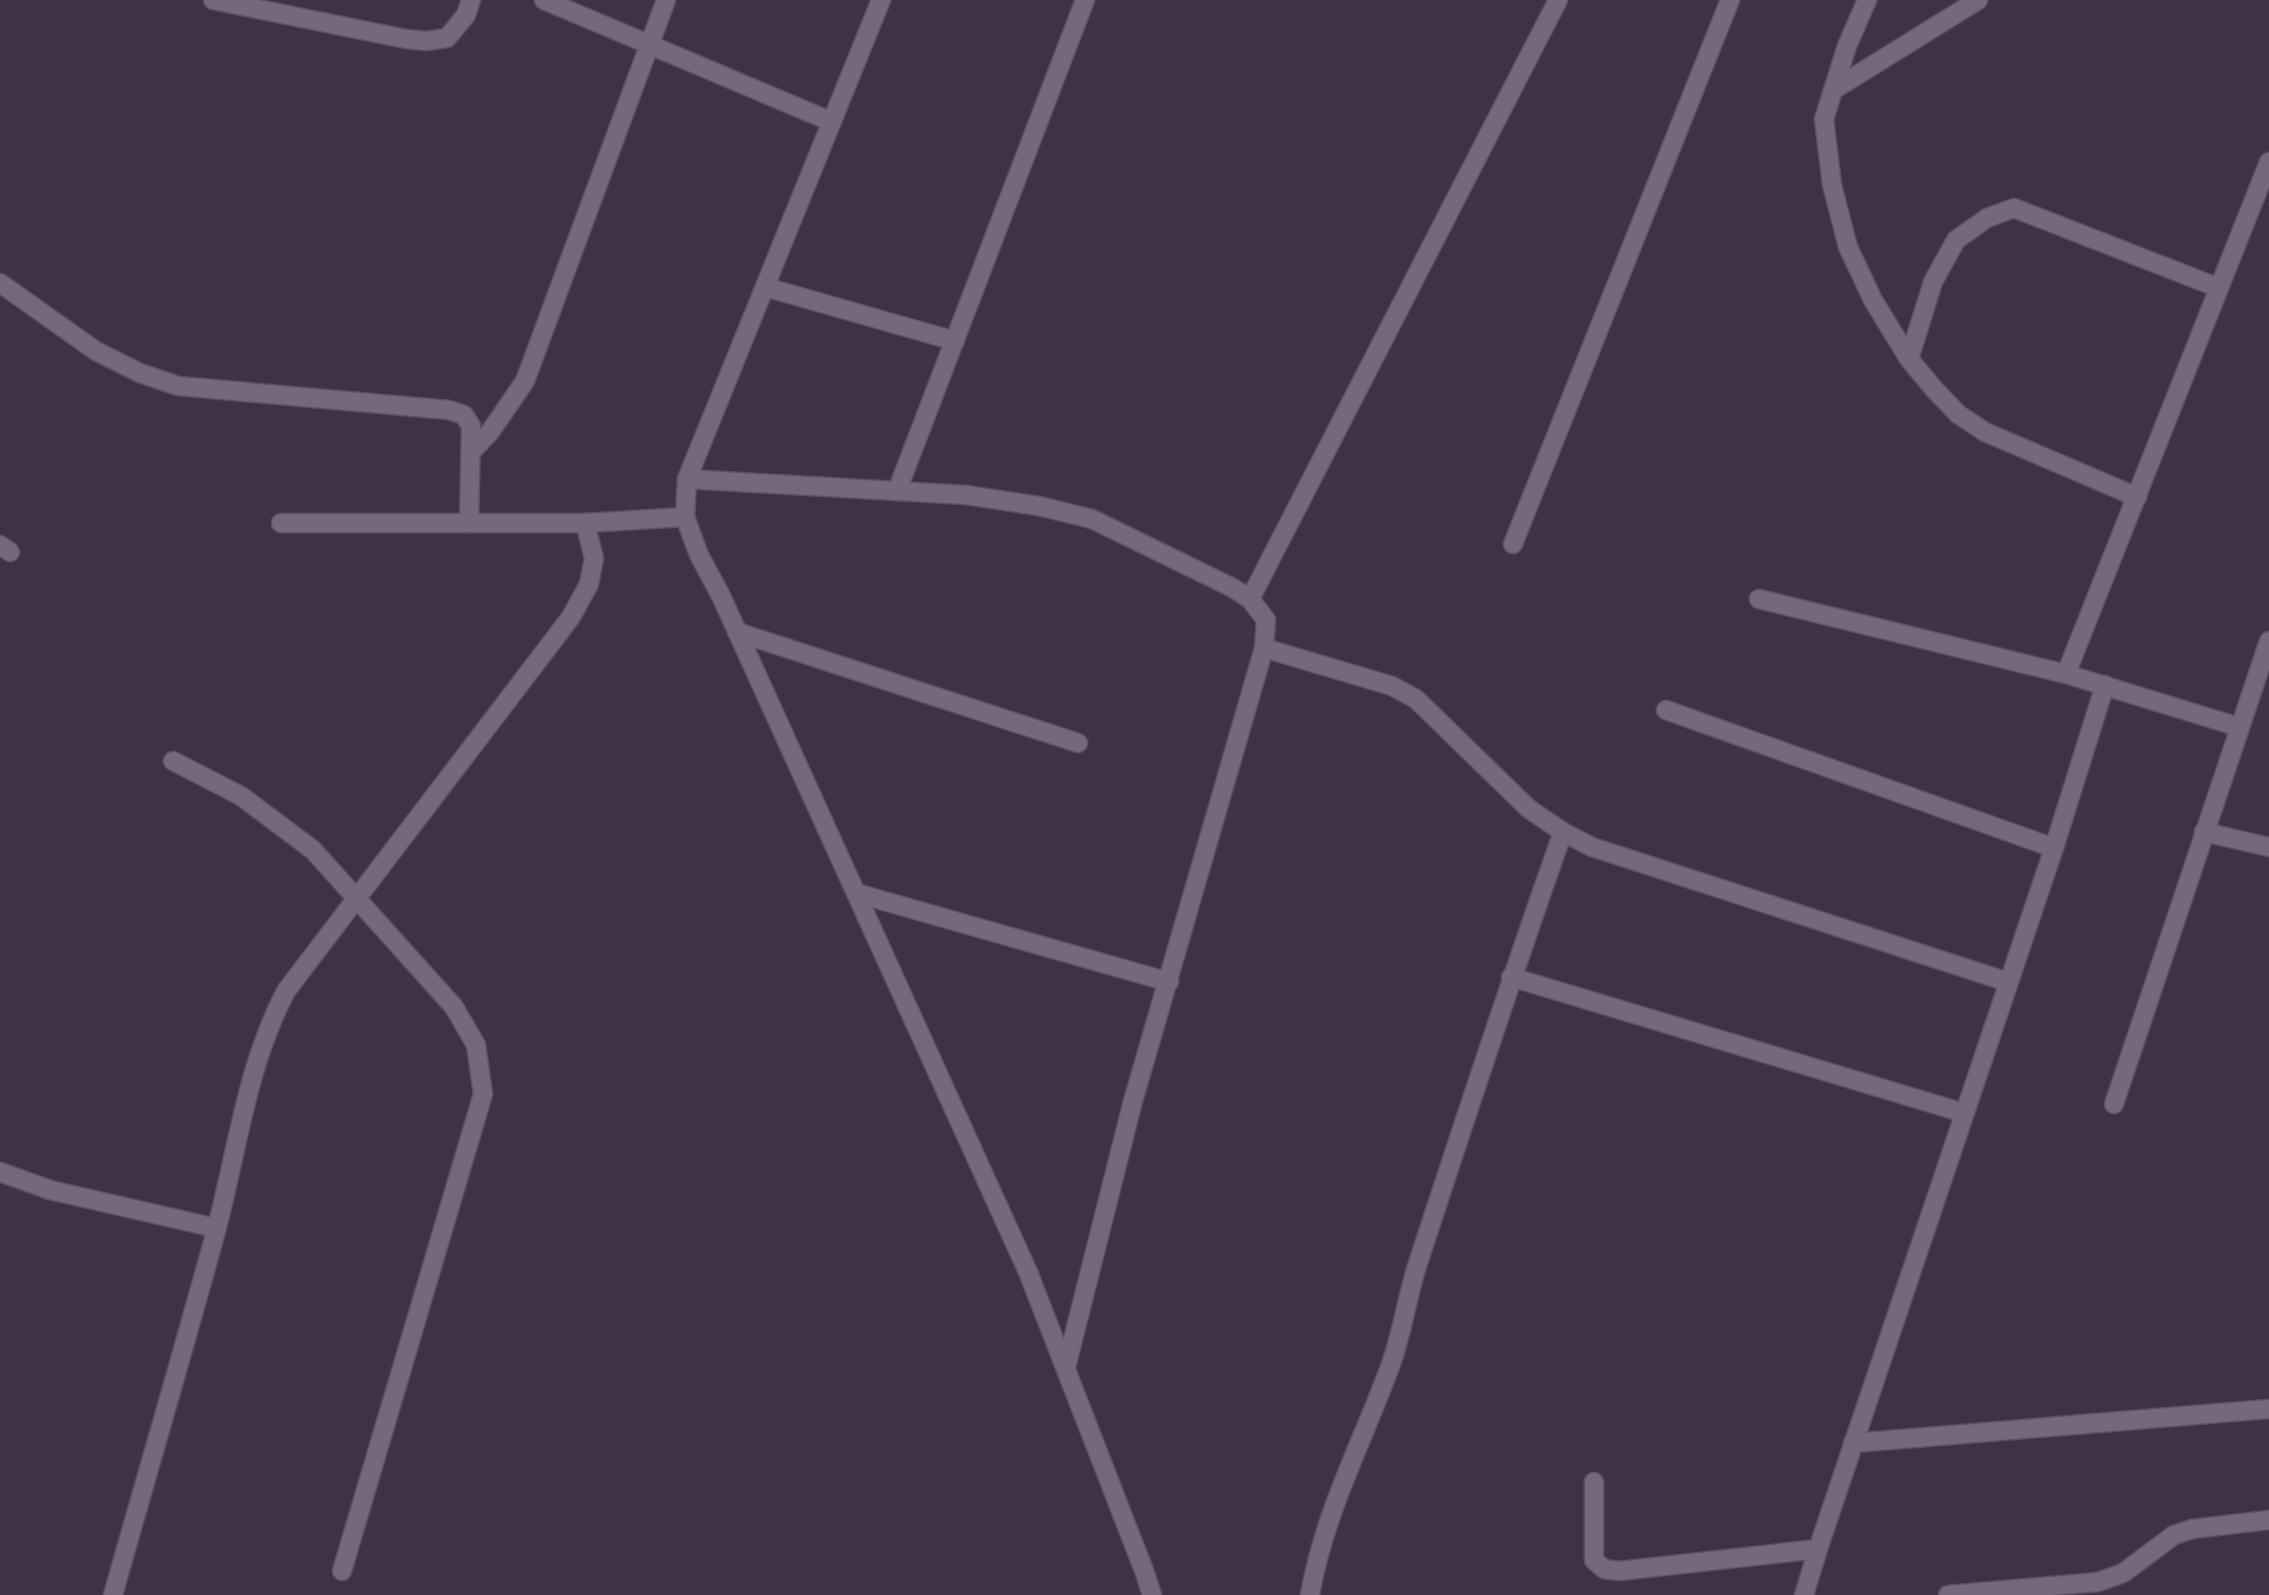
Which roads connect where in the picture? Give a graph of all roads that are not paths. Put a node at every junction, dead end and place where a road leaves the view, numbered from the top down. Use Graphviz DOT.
graph roads {
  1 [pos="213,0"];
  2 [pos="471,0"];
  3 [pos="544,0"];
  4 [pos="666,0"];
  5 [pos="881,0"];
  6 [pos="1085,0"];
  7 [pos="1558,0"];
  8 [pos="1730,0"];
  9 [pos="1867,0"];
  10 [pos="1978,0"];
  11 [pos="650,44"];
  12 [pos="1833,90"];
  13 [pos="831,122"];
  14 [pos="2269,162"];
  15 [pos="0,283"];
  16 [pos="765,287"];
  17 [pos="2219,288"];
  18 [pos="955,341"];
  19 [pos="1909,359"];
  20 [pos="471,452"];
  21 [pos="687,479"];
  22 [pos="897,491"];
  23 [pos="2137,497"];
  24 [pos="685,517"];
  25 [pos="281,523"];
  26 [pos="469,523"];
  27 [pos="585,523"];
  28 [pos="1513,544"];
  29 [pos="1250,599"];
  30 [pos="1759,599"];
  31 [pos="737,632"];
  32 [pos="2269,641"];
  33 [pos="1264,648"];
  34 [pos="2067,674"];
  35 [pos="2105,685"];
  36 [pos="1666,710"];
  37 [pos="2239,727"];
  38 [pos="1078,743"];
  39 [pos="172,761"];
  40 [pos="1563,832"];
  41 [pos="2204,832"];
  42 [pos="2269,847"];
  43 [pos="2054,848"];
  44 [pos="856,893"];
  45 [pos="356,900"];
  46 [pos="1511,977"];
  47 [pos="1169,982"];
  48 [pos="2008,982"];
  49 [pos="2114,1104"];
  50 [pos="1964,1113"];
  51 [pos="0,1172"];
  52 [pos="216,1228"];
  53 [pos="1065,1367"];
  54 [pos="2269,1409"];
  55 [pos="1853,1443"];
  56 [pos="1594,1482"];
  57 [pos="2269,1520"];
  58 [pos="1818,1549"];
  59 [pos="342,1571"];
  60 [pos="113,1595"];
  61 [pos="1152,1595"];
  62 [pos="1310,1595"];
  63 [pos="1804,1595"];
  64 [pos="1948,1595"];
  1 -- 2 [label="street"];
  3 -- 11 [label="street"];
  4 -- 11 [label="street"];
  5 -- 13 [label="street"];
  6 -- 18 [label="street"];
  7 -- 29 [label="street"];
  8 -- 28 [label="street"];
  9 -- 12 [label="street"];
  10 -- 12 [label="street"];
  11 -- 13 [label="street"];
  11 -- 20 [label="street"];
  12 -- 19 [label="street"];
  13 -- 16 [label="street"];
  14 -- 17 [label="street"];
  15 -- 20 [label="street"];
  16 -- 18 [label="street"];
  16 -- 21 [label="street"];
  17 -- 19 [label="street"];
  17 -- 23 [label="street"];
  18 -- 22 [label="street"];
  19 -- 23 [label="street"];
  20 -- 26 [label="street"];
  21 -- 22 [label="street"];
  21 -- 24 [label="street"];
  22 -- 29 [label="street"];
  23 -- 34 [label="street"];
  24 -- 27 [label="street"];
  24 -- 31 [label="street"];
  25 -- 26 [label="street"];
  26 -- 27 [label="street"];
  27 -- 45 [label="street"];
  29 -- 33 [label="street"];
  30 -- 34 [label="street"];
  31 -- 38 [label="street"];
  31 -- 44 [label="street"];
  32 -- 37 [label="street"];
  33 -- 40 [label="street"];
  33 -- 47 [label="street"];
  34 -- 35 [label="street"];
  35 -- 37 [label="street"];
  35 -- 43 [label="street"];
  36 -- 43 [label="street"];
  37 -- 41 [label="street"];
  39 -- 45 [label="street"];
  40 -- 46 [label="street"];
  40 -- 48 [label="street"];
  41 -- 42 [label="street"];
  41 -- 49 [label="street"];
  43 -- 48 [label="street"];
  44 -- 47 [label="street"];
  44 -- 53 [label="street"];
  45 -- 52 [label="street"];
  45 -- 59 [label="street"];
  46 -- 50 [label="street"];
  46 -- 62 [label="street"];
  47 -- 53 [label="street"];
  48 -- 50 [label="street"];
  50 -- 55 [label="street"];
  51 -- 52 [label="street"];
  52 -- 60 [label="street"];
  53 -- 61 [label="street"];
  54 -- 55 [label="street"];
  55 -- 58 [label="street"];
  56 -- 58 [label="street"];
  57 -- 64 [label="street"];
  58 -- 63 [label="street"];
}
